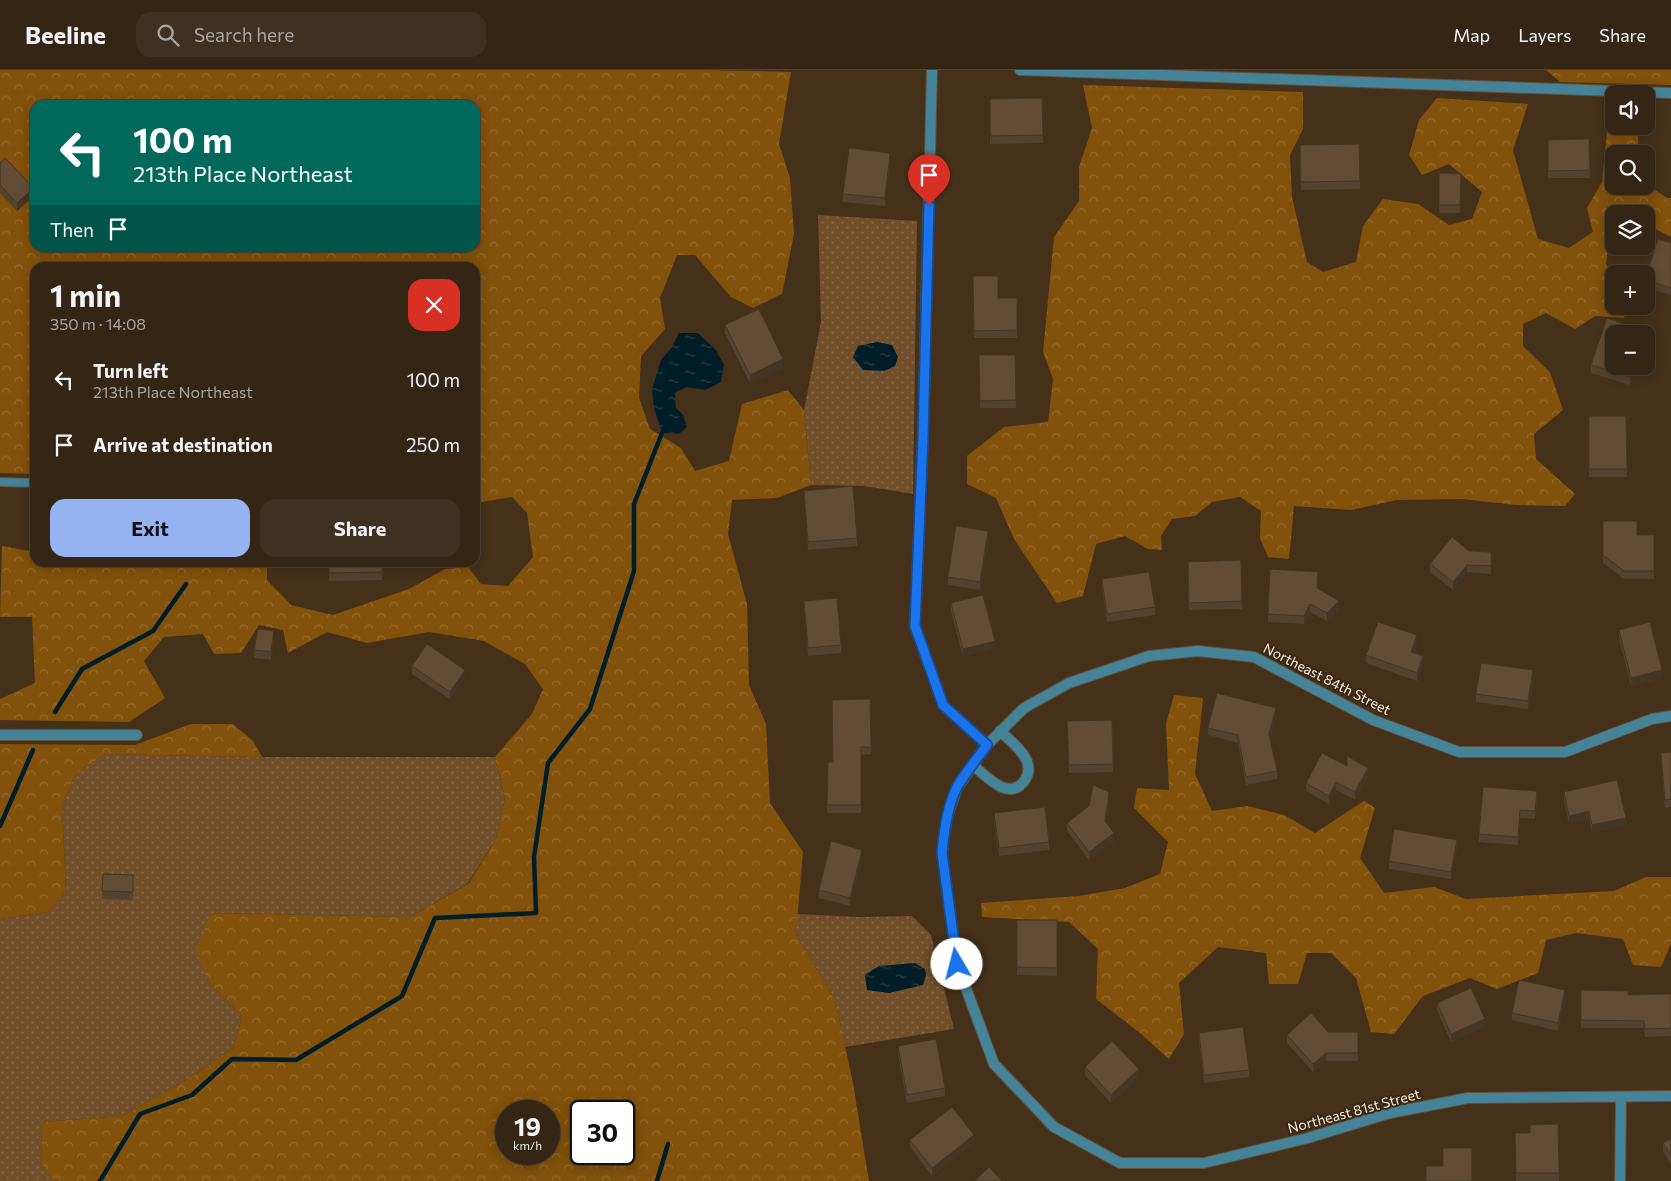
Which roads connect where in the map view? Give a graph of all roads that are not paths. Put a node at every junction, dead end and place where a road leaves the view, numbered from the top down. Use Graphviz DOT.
graph roads {
  1 [pos="932,70"];
  2 [pos="1020,70"];
  3 [pos="1671,93"];
  4 [pos="0,482"];
  5 [pos="30,483"];
  6 [pos="1671,716"];
  7 [pos="1000,731"];
  8 [pos="0,735"];
  9 [pos="137,735"];
  10 [pos="987,745"];
  11 [pos="973,765"];
  12 [pos="1671,1096"];
  13 [pos="1621,1097"];
  14 [pos="1620,1181"];
  1 -- 10 [label="street"];
  2 -- 3 [label="street"];
  4 -- 5 [label="lane"];
  6 -- 7 [label="street, Northeast 84th Street"];
  7 -- 10 [label="street, Northeast 84th Street"];
  7 -- 11 [label="street"];
  8 -- 9 [label="street"];
  10 -- 11 [label="street, Northeast 84th Street"];
  11 -- 13 [label="street, Northeast 81st Street"];
  12 -- 13 [label="street, Northeast 81st Street"];
  13 -- 14 [label="street"];
}
